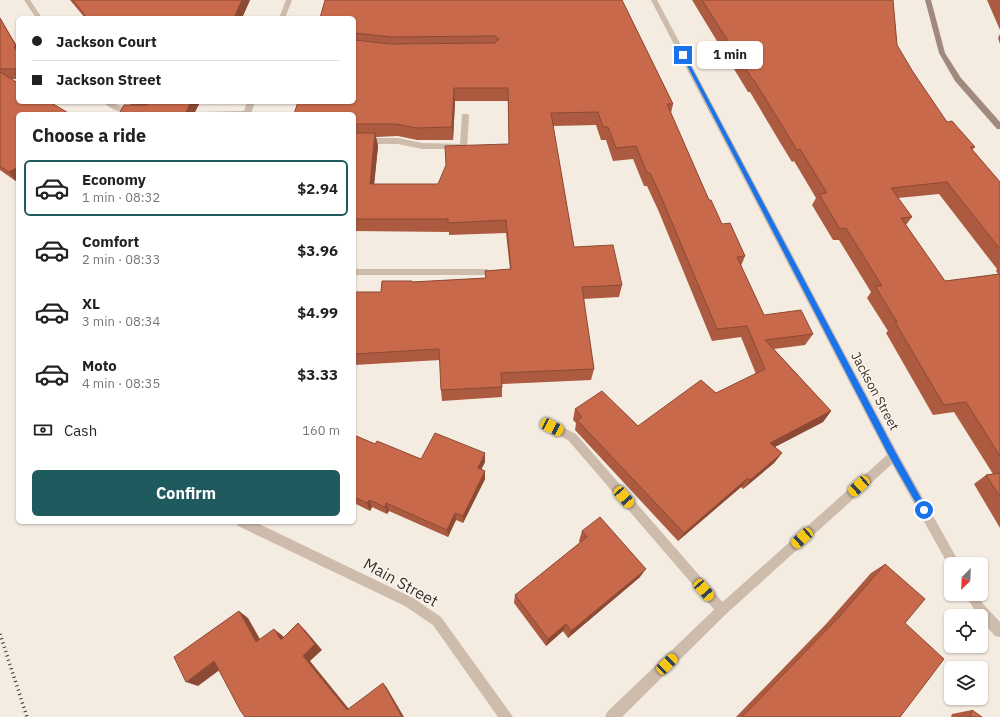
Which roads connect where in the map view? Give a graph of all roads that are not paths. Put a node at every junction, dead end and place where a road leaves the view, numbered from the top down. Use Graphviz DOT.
graph roads {
  1 [pos="27,0"];
  2 [pos="289,0"];
  3 [pos="654,0"];
  4 [pos="928,0"];
  5 [pos="38,16"];
  6 [pos="283,16"];
  7 [pos="110,104"];
  8 [pos="129,112"];
  9 [pos="465,116"];
  10 [pos="1000,127"];
  11 [pos="356,141"];
  12 [pos="356,272"];
  13 [pos="487,272"];
  14 [pos="552,427"];
  15 [pos="893,456"];
  16 [pos="246,524"];
  17 [pos="950,557"];
  18 [pos="975,601"];
  19 [pos="722,610"];
  20 [pos="1000,630"];
  21 [pos="506,717"];
  22 [pos="612,717"];
  1 -- 5 [label="street"];
  2 -- 6 [label="street"];
  3 -- 15 [label="street, Jackson Street"];
  4 -- 10 [label="main road"];
  7 -- 8 [label="street"];
  9 -- 11 [label="street"];
  12 -- 13 [label="street"];
  14 -- 19 [label="street"];
  15 -- 17 [label="street, Jackson Street"];
  15 -- 19 [label="street"];
  16 -- 21 [label="street, Main Street"];
  18 -- 20 [label="street"];
  19 -- 22 [label="street"];
}
